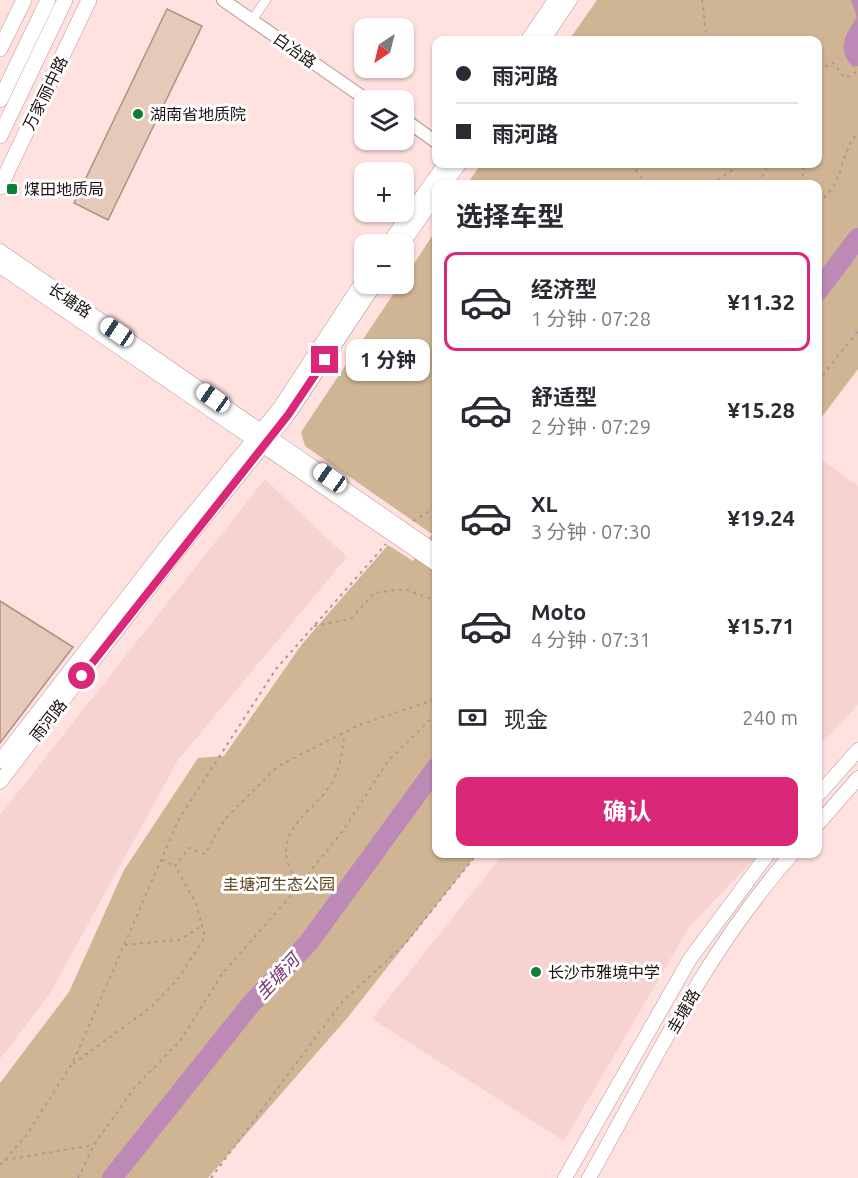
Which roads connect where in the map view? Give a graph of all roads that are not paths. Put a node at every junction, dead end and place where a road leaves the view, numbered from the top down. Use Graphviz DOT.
graph roads {
  1 [pos="24,0"];
  2 [pos="48,0"];
  3 [pos="65,0"];
  4 [pos="89,0"];
  5 [pos="223,0"];
  6 [pos="233,0"];
  7 [pos="266,0"];
  8 [pos="555,0"];
  9 [pos="570,0"];
  10 [pos="254,18"];
  11 [pos="531,36"];
  12 [pos="546,36"];
  13 [pos="0,49"];
  14 [pos="362,90"];
  15 [pos="354,91"];
  16 [pos="0,100"];
  17 [pos="414,126"];
  18 [pos="414,133"];
  19 [pos="0,136"];
  20 [pos="432,139"];
  21 [pos="432,146"];
  22 [pos="452,168"];
  23 [pos="442,180"];
  24 [pos="0,187"];
  25 [pos="432,191"];
  26 [pos="432,202"];
  27 [pos="396,234"];
  28 [pos="409,234"];
  29 [pos="0,251"];
  30 [pos="0,266"];
  31 [pos="354,294"];
  32 [pos="368,294"];
  33 [pos="262,438"];
  34 [pos="427,549"];
  35 [pos="858,750"];
  36 [pos="0,761"];
  37 [pos="837,773"];
  38 [pos="858,778"];
  39 [pos="822,779"];
  40 [pos="0,782"];
  41 [pos="822,790"];
  42 [pos="822,819"];
  43 [pos="764,858"];
  44 [pos="789,858"];
  45 [pos="565,1178"];
  46 [pos="589,1178"];
  1 -- 13 [label="main road"];
  2 -- 16 [label="main road"];
  3 -- 19 [label="main road"];
  4 -- 24 [label="main road, 万家丽中路"];
  5 -- 10 [label="street, 白冶路"];
  6 -- 10 [label="street, 白冶路"];
  7 -- 10 [label="street"];
  8 -- 11 [label="main road"];
  9 -- 12 [label="main road"];
  10 -- 14 [label="street, 白冶路"];
  10 -- 15 [label="street, 白冶路"];
  17 -- 20 [label="street"];
  18 -- 21 [label="street"];
  22 -- 23 [label="main road"];
  25 -- 27 [label="main road"];
  26 -- 28 [label="main road"];
  29 -- 33 [label="main road, 长塘路"];
  30 -- 33 [label="main road, 长塘路"];
  31 -- 33 [label="main road, 雨河路"];
  32 -- 33 [label="main road, 雨河路"];
  33 -- 34 [label="main road, 长塘路"];
  33 -- 36 [label="main road, 雨河路"];
  33 -- 40 [label="main road, 雨河路"];
  35 -- 37 [label="main road"];
  37 -- 39 [label="main road"];
  37 -- 41 [label="main road"];
  38 -- 42 [label="main road"];
  43 -- 45 [label="main road, 圭塘路"];
  44 -- 46 [label="main road, 圭塘路"];
}
